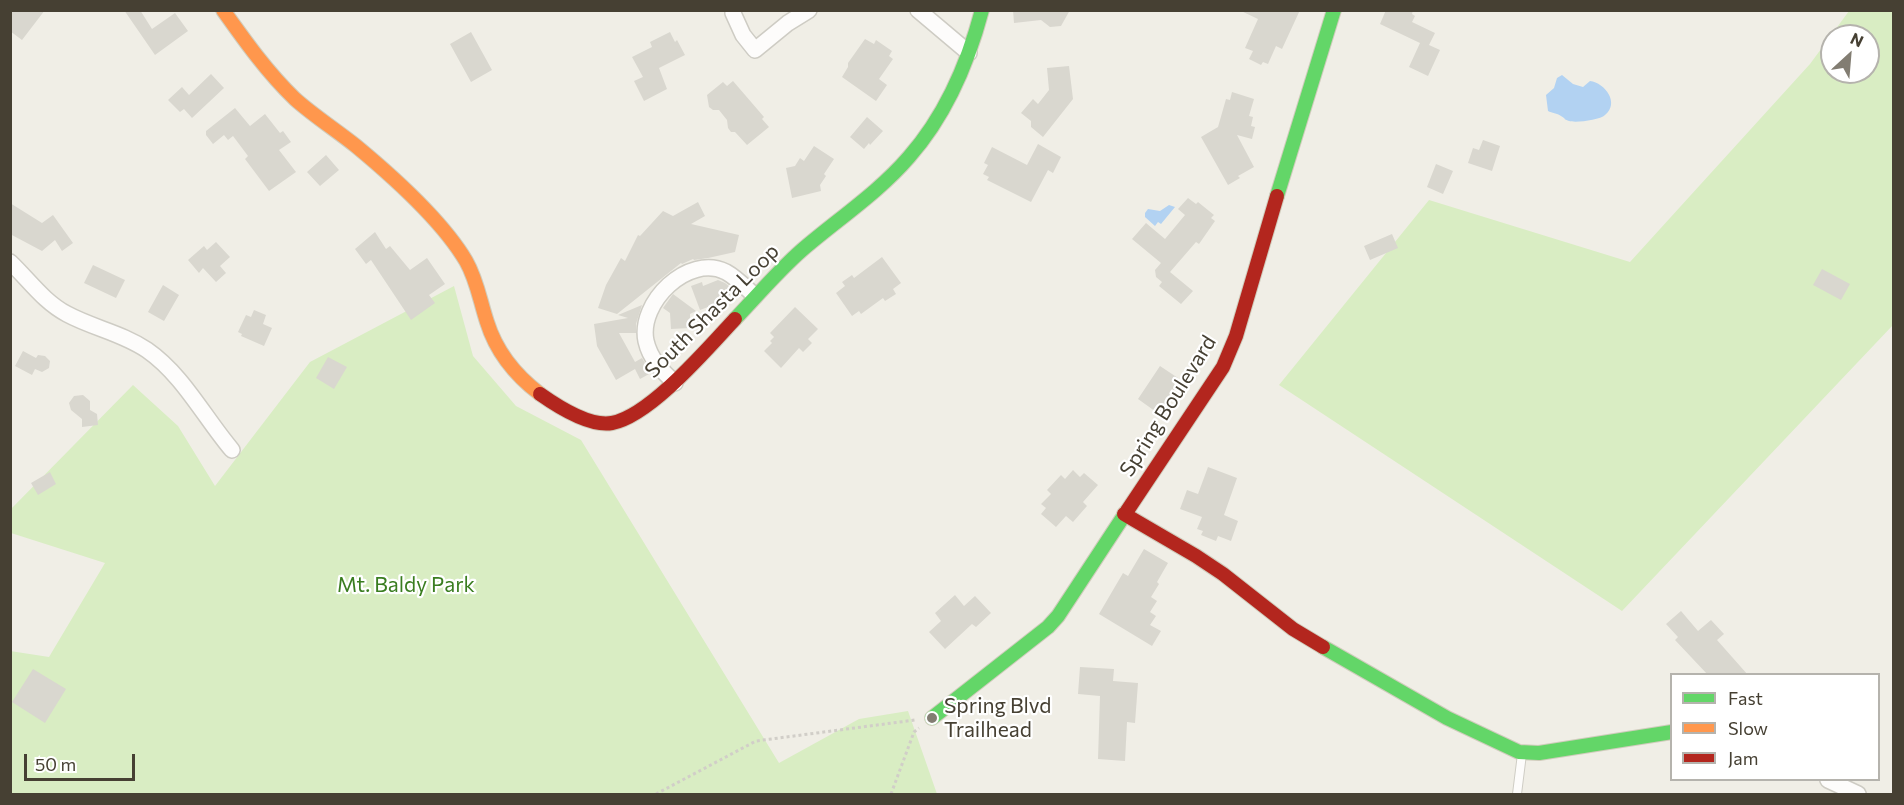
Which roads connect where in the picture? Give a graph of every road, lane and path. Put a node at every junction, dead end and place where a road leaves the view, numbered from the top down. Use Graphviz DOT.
graph roads {
  1 [pos="223,10"];
  2 [pos="809,10"];
  3 [pos="918,10"];
  4 [pos="982,10"];
  5 [pos="1334,10"];
  6 [pos="733,13"];
  7 [pos="969,53"];
  8 [pos="10,262"];
  9 [pos="755,296"];
  10 [pos="675,382"];
  11 [pos="232,450"];
  12 [pos="1124,514"];
  13 [pos="932,718"];
  14 [pos="1670,732"];
  15 [pos="1523,752"];
  16 [pos="1830,781"];
  17 [pos="656,795"];
  18 [pos="891,795"];
  19 [pos="1517,795"];
  20 [pos="1858,795"];
  1 -- 10 [label="street, South Shasta Loop"];
  2 -- 6 [label="street"];
  3 -- 7 [label="street"];
  4 -- 7 [label="street, South Shasta Loop"];
  5 -- 12 [label="street, Spring Boulevard"];
  7 -- 9 [label="street, South Shasta Loop"];
  8 -- 11 [label="street"];
  9 -- 10 [label="street, South Shasta Loop"];
  9 -- 10 [label="street"];
  12 -- 13 [label="street, Spring Boulevard"];
  12 -- 15 [label="street"];
  13 -- 17 [label="path"];
  13 -- 18 [label="path"];
  14 -- 15 [label="street"];
  15 -- 19 [label="lane"];
  16 -- 20 [label="street"];
}
